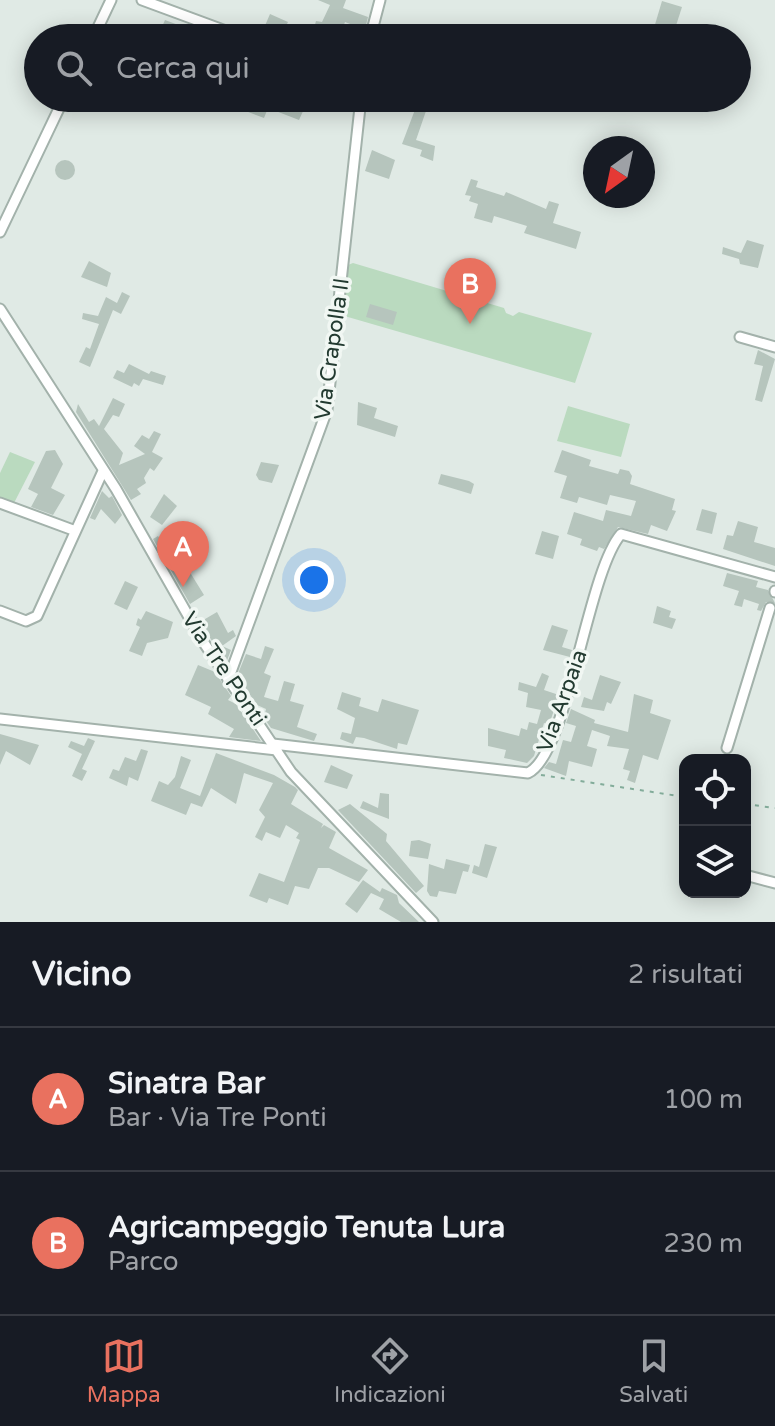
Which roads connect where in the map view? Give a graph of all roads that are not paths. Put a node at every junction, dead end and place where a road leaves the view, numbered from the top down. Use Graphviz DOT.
graph roads {
  1 [pos="111,0"];
  2 [pos="142,0"];
  3 [pos="380,0"];
  4 [pos="100,24"];
  5 [pos="207,24"];
  6 [pos="374,24"];
  7 [pos="57,112"];
  8 [pos="359,112"];
  9 [pos="0,232"];
  10 [pos="0,309"];
  11 [pos="740,337"];
  12 [pos="775,347"];
  13 [pos="103,471"];
  14 [pos="0,503"];
  15 [pos="73,530"];
  16 [pos="775,577"];
  17 [pos="770,608"];
  18 [pos="0,611"];
  19 [pos="228,680"];
  20 [pos="0,719"];
  21 [pos="275,747"];
  22 [pos="727,748"];
  23 [pos="751,877"];
  24 [pos="775,883"];
  25 [pos="433,922"];
  1 -- 4 [label="street"];
  2 -- 5 [label="street"];
  3 -- 6 [label="street"];
  7 -- 9 [label="street"];
  8 -- 19 [label="street, Via Crapolla II"];
  10 -- 13 [label="street, Via Tre Ponti"];
  11 -- 12 [label="street"];
  13 -- 15 [label="street"];
  13 -- 19 [label="street, Via Tre Ponti"];
  14 -- 15 [label="street"];
  15 -- 18 [label="street"];
  16 -- 21 [label="street, Via Arpaia"];
  17 -- 22 [label="street"];
  19 -- 21 [label="street, Via Tre Ponti"];
  20 -- 21 [label="street, Via Arpaia"];
  21 -- 25 [label="street, Via Tre Ponti"];
  23 -- 24 [label="street"];
}
